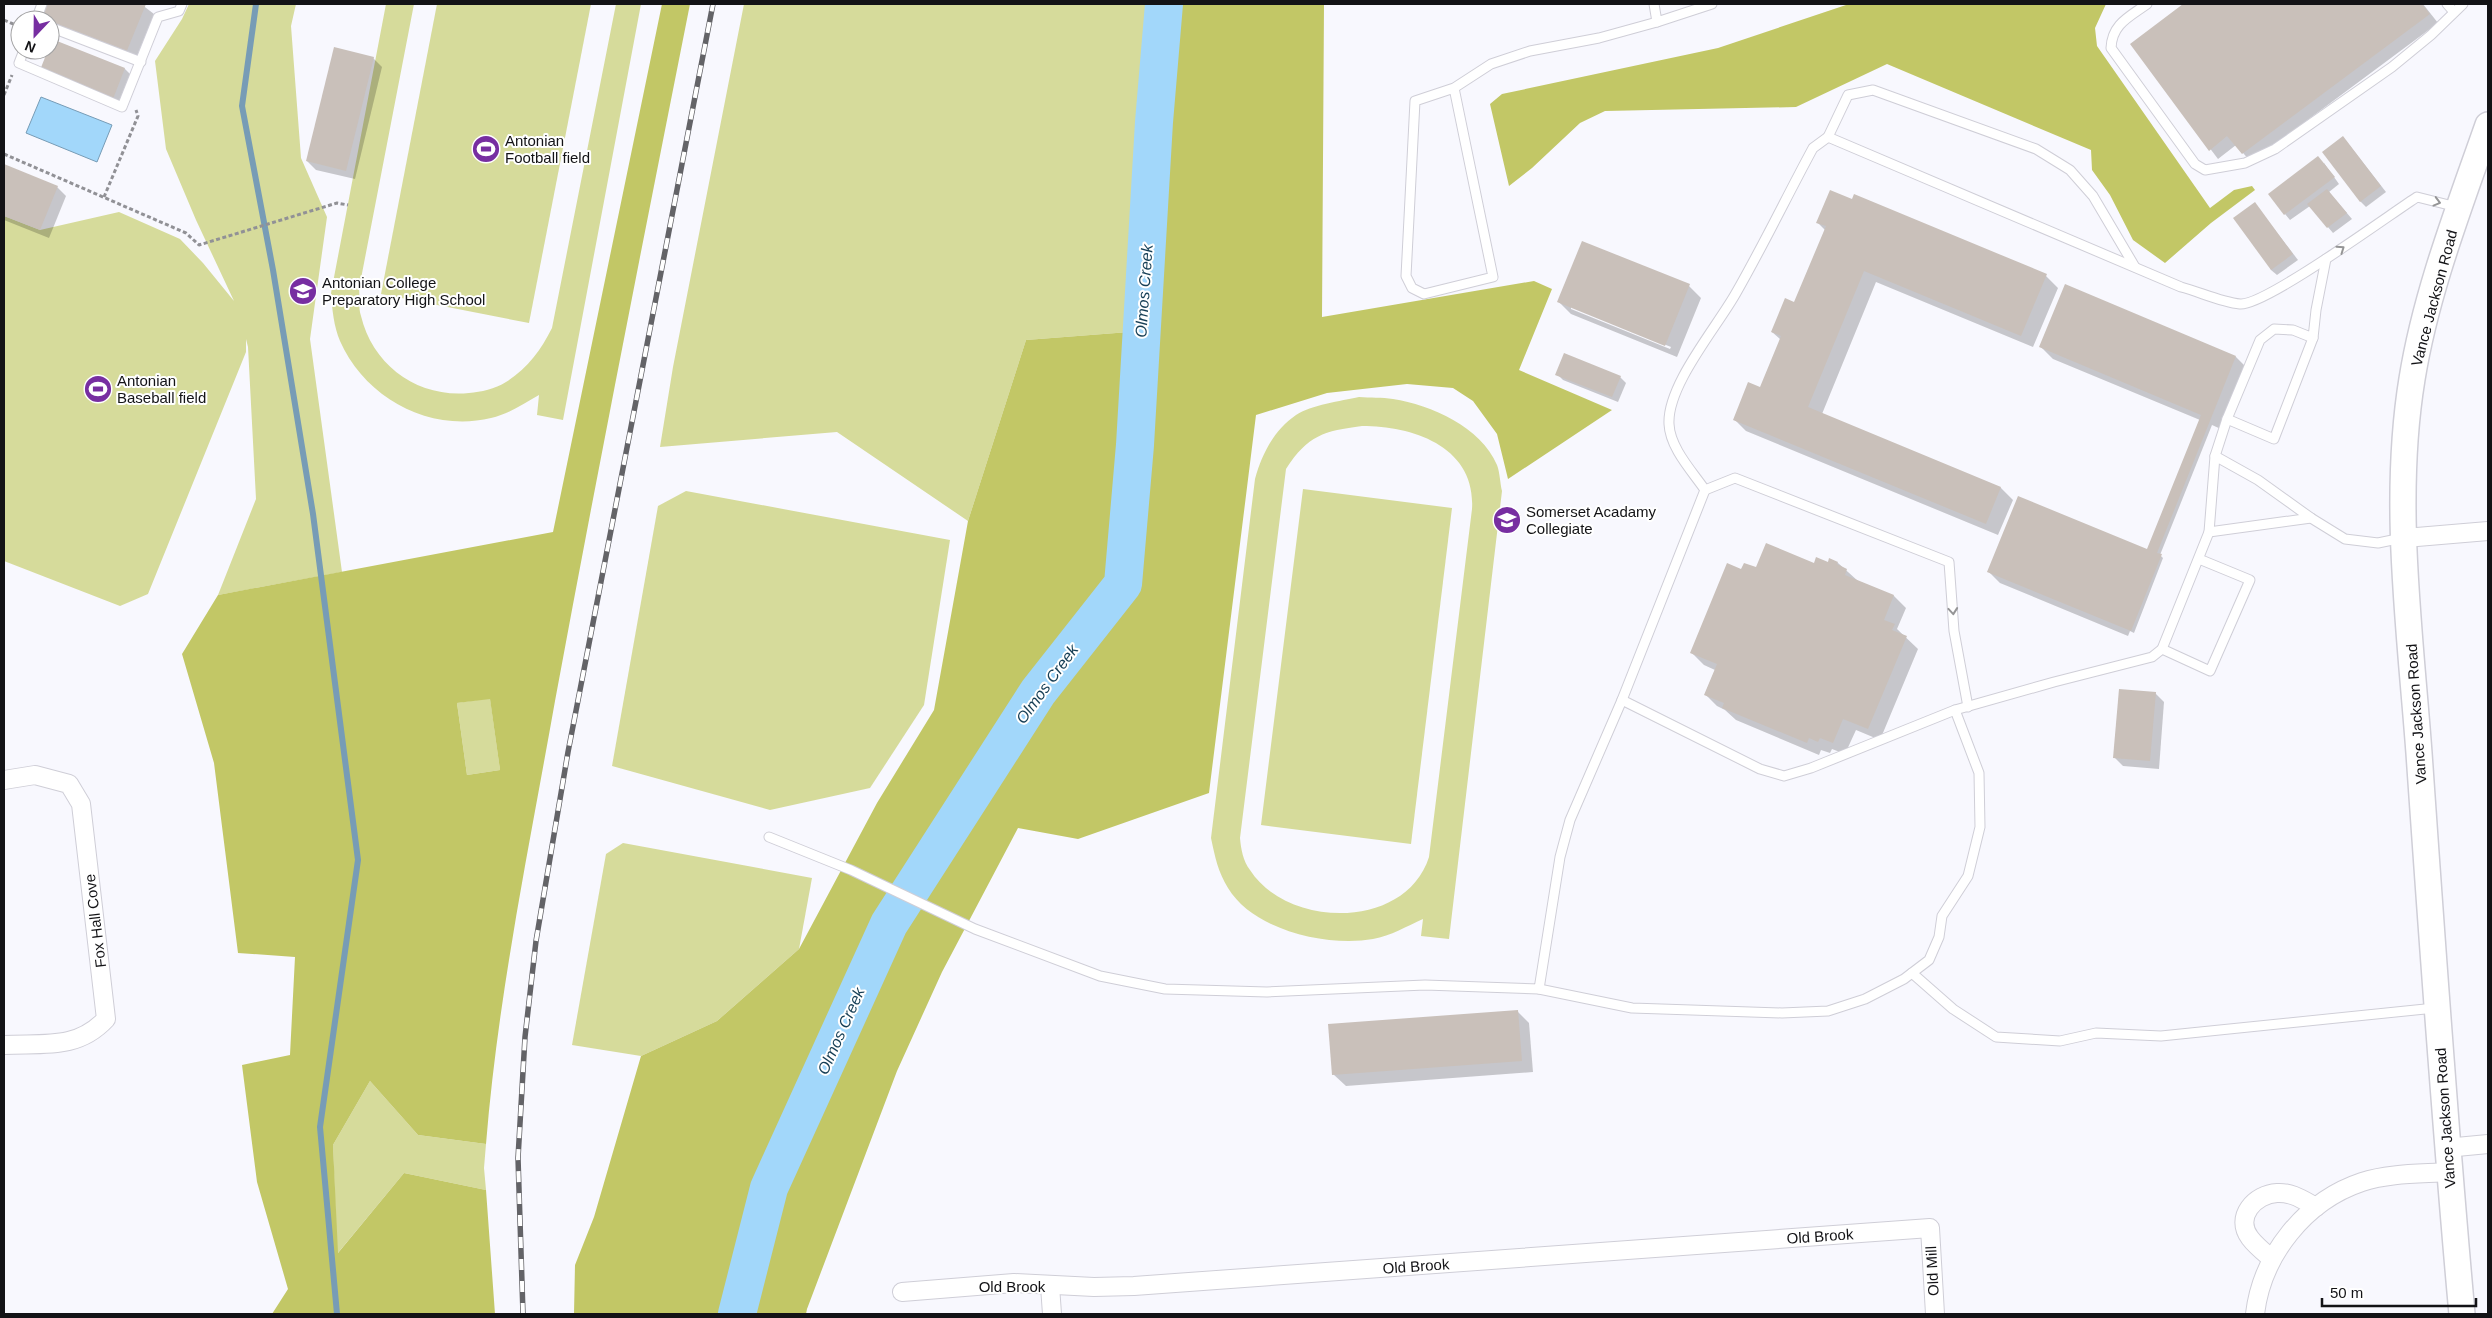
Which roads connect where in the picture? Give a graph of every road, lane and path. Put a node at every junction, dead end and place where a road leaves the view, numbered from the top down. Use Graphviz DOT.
graph roads {
  1 [pos="182,4"];
  2 [pos="1654,4"];
  3 [pos="1712,4"];
  4 [pos="2147,4"];
  5 [pos="2447,4"];
  6 [pos="2463,4"];
  7 [pos="2454,12"];
  8 [pos="1657,22"];
  9 [pos="60,31"];
  10 [pos="20,60"];
  11 [pos="141,62"];
  12 [pos="19,63"];
  13 [pos="130,88"];
  14 [pos="1454,88"];
  15 [pos="4,95"];
  16 [pos="2488,125"];
  17 [pos="1828,137"];
  18 [pos="4,154"];
  19 [pos="104,197"];
  20 [pos="348,205"];
  21 [pos="2459,208"];
  22 [pos="2326,259"];
  23 [pos="2136,268"];
  24 [pos="2313,338"];
  25 [pos="2227,419"];
  26 [pos="2215,456"];
  27 [pos="1705,490"];
  28 [pos="2311,518"];
  29 [pos="2488,531"];
  30 [pos="2210,532"];
  31 [pos="2405,538"];
  32 [pos="2199,560"];
  33 [pos="2162,649"];
  34 [pos="1622,700"];
  35 [pos="1968,707"];
  36 [pos="1955,710"];
  37 [pos="4,780"];
  38 [pos="769,837"];
  39 [pos="1912,973"];
  40 [pos="1539,989"];
  41 [pos="2437,1008"];
  42 [pos="4,1045"];
  43 [pos="2488,1144"];
  44 [pos="2448,1160"];
  45 [pos="2316,1207"];
  46 [pos="1930,1228"];
  47 [pos="2272,1259"];
  48 [pos="1050,1286"];
  49 [pos="902,1292"];
  50 [pos="1052,1314"];
  51 [pos="1935,1314"];
  52 [pos="2255,1314"];
  53 [pos="2462,1314"];
  1 -- 11 [label="lane"];
  2 -- 8 [label="lane"];
  3 -- 8 [label="lane"];
  4 -- 7 [label="lane"];
  5 -- 7 [label="lane"];
  6 -- 7 [label="lane"];
  8 -- 14 [label="lane"];
  9 -- 11 [label="lane"];
  10 -- 12 [label="lane"];
  11 -- 13 [label="lane"];
  12 -- 13 [label="lane"];
  12 -- 15 [label="path"];
  13 -- 19 [label="path"];
  14 -- 14 [label="lane"];
  16 -- 21 [label="main road, Vance Jackson Road"];
  17 -- 23 [label="lane"];
  17 -- 23 [label="lane"];
  17 -- 27 [label="lane"];
  18 -- 19 [label="path"];
  19 -- 20 [label="path"];
  22 -- 21 [label="lane, one-way"];
  21 -- 31 [label="main road, Vance Jackson Road"];
  22 -- 23 [label="lane"];
  22 -- 24 [label="lane"];
  24 -- 25 [label="lane"];
  24 -- 25 [label="lane"];
  25 -- 26 [label="lane"];
  26 -- 28 [label="lane"];
  26 -- 30 [label="lane"];
  27 -- 34 [label="lane"];
  27 -- 35 [label="lane, one-way"];
  28 -- 30 [label="lane"];
  28 -- 31 [label="lane"];
  29 -- 31 [label="street"];
  30 -- 32 [label="lane"];
  31 -- 41 [label="main road, Vance Jackson Road"];
  32 -- 33 [label="lane"];
  32 -- 33 [label="lane"];
  33 -- 35 [label="lane"];
  34 -- 36 [label="lane"];
  34 -- 40 [label="lane"];
  35 -- 36 [label="lane"];
  36 -- 39 [label="lane"];
  37 -- 42 [label="street, Fox Hall Cove"];
  38 -- 40 [label="lane"];
  39 -- 40 [label="lane"];
  39 -- 41 [label="lane"];
  41 -- 44 [label="main road, Vance Jackson Road"];
  43 -- 44 [label="street"];
  44 -- 45 [label="street"];
  44 -- 53 [label="main road, Vance Jackson Road"];
  45 -- 47 [label="street"];
  45 -- 47 [label="street"];
  46 -- 48 [label="street, Old Brook"];
  46 -- 51 [label="street, Old Mill"];
  47 -- 52 [label="street"];
  48 -- 49 [label="street, Old Brook"];
  48 -- 50 [label="street"];
}
